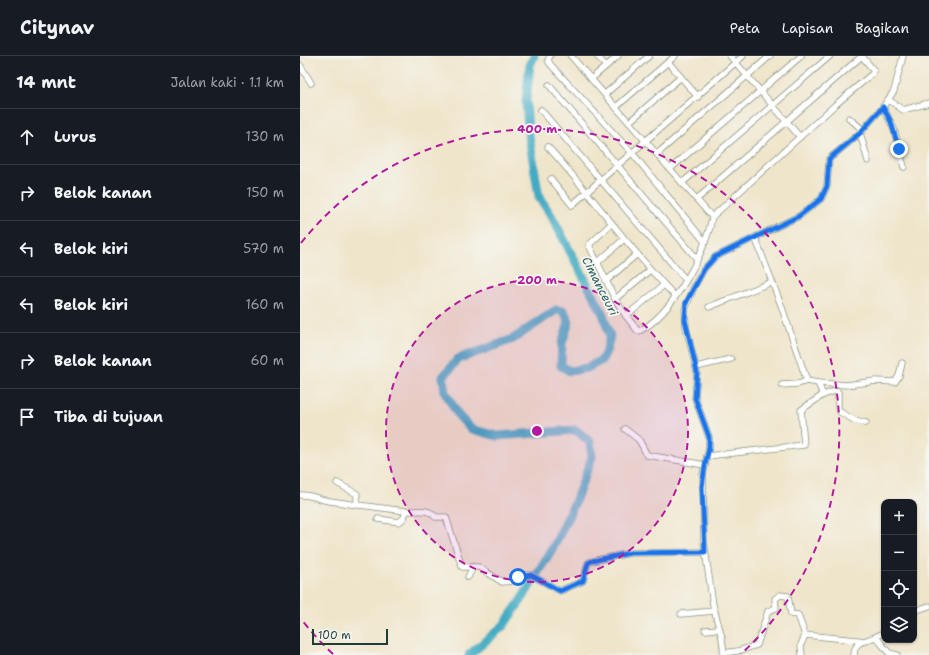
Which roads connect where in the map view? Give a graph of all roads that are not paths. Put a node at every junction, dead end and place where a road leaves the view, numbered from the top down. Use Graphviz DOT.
graph roads {
  1 [pos="550,56"];
  2 [pos="571,56"];
  3 [pos="597,56"];
  4 [pos="618,56"];
  5 [pos="649,56"];
  6 [pos="675,56"];
  7 [pos="730,56"];
  8 [pos="743,56"];
  9 [pos="770,56"];
  10 [pos="800,56"];
  11 [pos="830,56"];
  12 [pos="862,56"];
  13 [pos="903,56"];
  14 [pos="668,62"];
  15 [pos="735,62"];
  16 [pos="300,65"];
  17 [pos="606,66"];
  18 [pos="681,77"];
  19 [pos="748,77"];
  20 [pos="591,79"];
  21 [pos="311,83"];
  22 [pos="549,86"];
  23 [pos="760,91"];
  24 [pos="605,94"];
  25 [pos="698,97"];
  26 [pos="888,100"];
  27 [pos="929,103"];
  28 [pos="616,106"];
  29 [pos="773,106"];
  30 [pos="883,107"];
  31 [pos="541,110"];
  32 [pos="849,118"];
  33 [pos="786,121"];
  34 [pos="629,122"];
  35 [pos="862,131"];
  36 [pos="800,137"];
  37 [pos="647,141"];
  38 [pos="548,147"];
  39 [pos="658,153"];
  40 [pos="632,154"];
  41 [pos="868,161"];
  42 [pos="617,167"];
  43 [pos="904,167"];
  44 [pos="670,169"];
  45 [pos="551,179"];
  46 [pos="601,181"];
  47 [pos="682,183"];
  48 [pos="587,194"];
  49 [pos="697,199"];
  50 [pos="712,217"];
  51 [pos="611,224"];
  52 [pos="755,237"];
  53 [pos="624,239"];
  54 [pos="705,242"];
  55 [pos="637,254"];
  56 [pos="697,259"];
  57 [pos="598,262"];
  58 [pos="650,270"];
  59 [pos="686,280"];
  60 [pos="606,281"];
  61 [pos="772,282"];
  62 [pos="664,285"];
  63 [pos="674,295"];
  64 [pos="616,299"];
  65 [pos="709,307"];
  66 [pos="626,316"];
  67 [pos="731,359"];
  68 [pos="902,363"];
  69 [pos="696,367"];
  70 [pos="807,380"];
  71 [pos="818,383"];
  72 [pos="782,385"];
  73 [pos="823,395"];
  74 [pos="866,423"];
  75 [pos="625,429"];
  76 [pos="707,456"];
  77 [pos="705,465"];
  78 [pos="337,483"];
  79 [pos="300,495"];
  80 [pos="357,504"];
  81 [pos="406,511"];
  82 [pos="378,519"];
  83 [pos="705,552"];
  84 [pos="473,567"];
  85 [pos="468,577"];
  86 [pos="929,606"];
  87 [pos="917,610"];
  88 [pos="714,611"];
  89 [pos="681,614"];
  90 [pos="719,629"];
  91 [pos="705,630"];
  92 [pos="881,634"];
  93 [pos="805,635"];
  94 [pos="876,637"];
  95 [pos="867,641"];
  96 [pos="723,654"];
  97 [pos="802,655"];
  98 [pos="854,655"];
  99 [pos="897,655"];
  1 -- 40 [label="street"];
  2 -- 20 [label="street"];
  3 -- 17 [label="street"];
  4 -- 17 [label="street"];
  5 -- 24 [label="street"];
  6 -- 14 [label="street"];
  7 -- 15 [label="street"];
  8 -- 15 [label="street"];
  9 -- 19 [label="street"];
  10 -- 23 [label="street"];
  11 -- 29 [label="street"];
  12 -- 33 [label="street"];
  12 -- 36 [label="street"];
  13 -- 26 [label="street"];
  14 -- 18 [label="street"];
  14 -- 28 [label="street"];
  15 -- 19 [label="street"];
  15 -- 25 [label="street"];
  16 -- 21 [label="street"];
  17 -- 20 [label="street"];
  18 -- 25 [label="street"];
  18 -- 34 [label="street"];
  19 -- 23 [label="street"];
  19 -- 39 [label="street"];
  20 -- 24 [label="street"];
  22 -- 42 [label="street"];
  23 -- 29 [label="street"];
  23 -- 44 [label="street"];
  24 -- 28 [label="street"];
  25 -- 37 [label="street"];
  26 -- 27 [label="street"];
  26 -- 30 [label="street"];
  28 -- 34 [label="street"];
  29 -- 33 [label="street"];
  29 -- 47 [label="street"];
  30 -- 35 [label="street"];
  30 -- 43 [label="street"];
  31 -- 46 [label="street"];
  32 -- 35 [label="street"];
  33 -- 36 [label="street"];
  33 -- 49 [label="street"];
  34 -- 37 [label="street"];
  35 -- 41 [label="street"];
  35 -- 52 [label="street"];
  36 -- 50 [label="street"];
  37 -- 39 [label="street"];
  37 -- 40 [label="street"];
  38 -- 48 [label="street"];
  39 -- 44 [label="street"];
  40 -- 42 [label="street"];
  40 -- 54 [label="street"];
  42 -- 46 [label="street"];
  42 -- 56 [label="street"];
  44 -- 47 [label="street"];
  45 -- 48 [label="street"];
  46 -- 48 [label="street"];
  46 -- 59 [label="street"];
  47 -- 49 [label="street"];
  48 -- 51 [label="street"];
  49 -- 50 [label="street"];
  50 -- 54 [label="street"];
  51 -- 53 [label="street"];
  51 -- 57 [label="street"];
  52 -- 61 [label="street"];
  52 -- 69 [label="street"];
  53 -- 55 [label="street"];
  53 -- 57 [label="street"];
  54 -- 56 [label="street"];
  55 -- 58 [label="street"];
  55 -- 60 [label="street"];
  56 -- 59 [label="street"];
  57 -- 60 [label="street"];
  58 -- 62 [label="street"];
  58 -- 64 [label="street"];
  59 -- 63 [label="street"];
  60 -- 64 [label="street"];
  61 -- 65 [label="street"];
  61 -- 70 [label="street"];
  62 -- 63 [label="street"];
  62 -- 66 [label="street"];
  63 -- 66 [label="street"];
  64 -- 66 [label="street"];
  67 -- 69 [label="street"];
  68 -- 71 [label="street"];
  69 -- 76 [label="street"];
  70 -- 71 [label="street"];
  70 -- 72 [label="street"];
  71 -- 73 [label="street"];
  73 -- 74 [label="street"];
  73 -- 76 [label="street"];
  75 -- 77 [label="street"];
  76 -- 77 [label="street"];
  77 -- 83 [label="street"];
  78 -- 80 [label="street"];
  79 -- 80 [label="street"];
  80 -- 81 [label="street"];
  81 -- 82 [label="street"];
  81 -- 84 [label="street"];
  83 -- 84 [label="street"];
  83 -- 88 [label="street"];
  84 -- 85 [label="street"];
  86 -- 87 [label="street"];
  88 -- 89 [label="street"];
  88 -- 90 [label="street"];
  90 -- 91 [label="street"];
  90 -- 96 [label="street"];
  92 -- 94 [label="street"];
  93 -- 95 [label="street"];
  93 -- 96 [label="street"];
  93 -- 97 [label="street"];
  94 -- 95 [label="street"];
  94 -- 99 [label="street"];
  95 -- 98 [label="street"];
}
